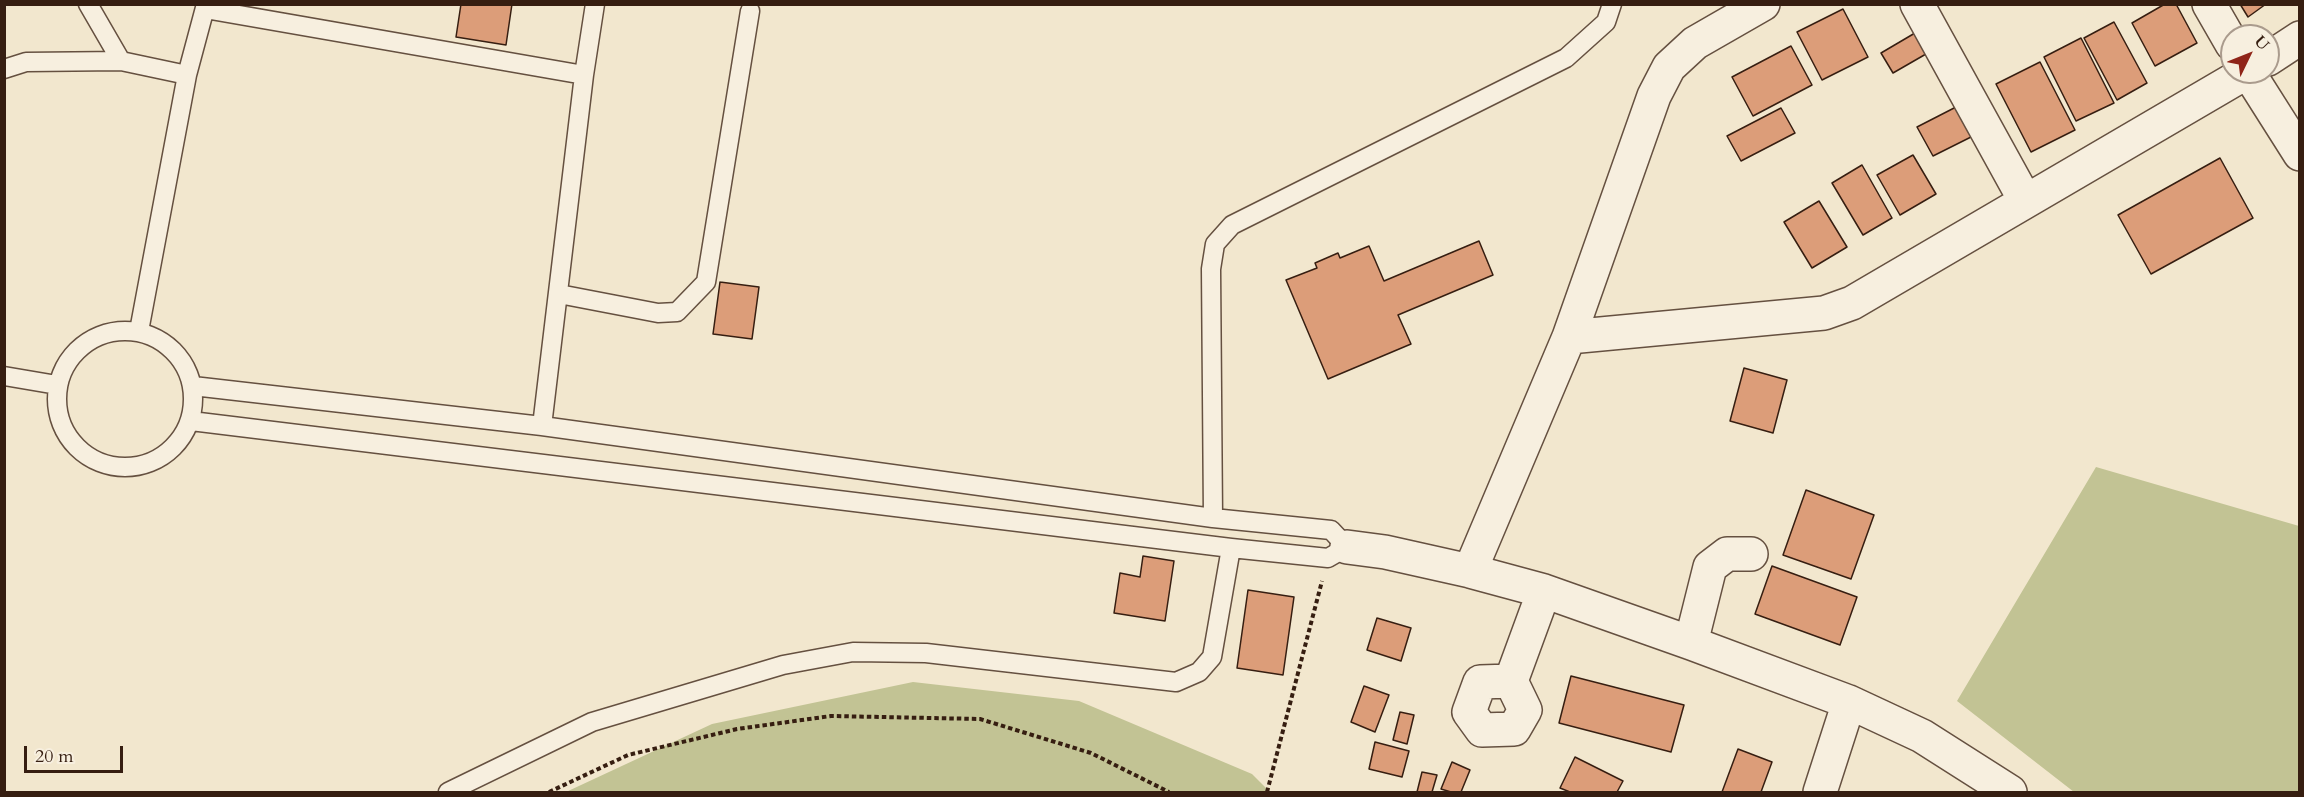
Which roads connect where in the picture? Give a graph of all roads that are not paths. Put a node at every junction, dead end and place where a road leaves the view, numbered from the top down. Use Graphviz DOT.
graph roads {
  1 [pos="88,4"];
  2 [pos="595,4"];
  3 [pos="1611,4"];
  4 [pos="1763,4"];
  5 [pos="1917,4"];
  6 [pos="2209,4"];
  7 [pos="205,7"];
  8 [pos="750,11"];
  9 [pos="2220,24"];
  10 [pos="2300,38"];
  11 [pos="2280,51"];
  12 [pos="121,61"];
  13 [pos="4,69"];
  14 [pos="187,75"];
  15 [pos="584,75"];
  16 [pos="2227,84"];
  17 [pos="2256,84"];
  18 [pos="2300,154"];
  19 [pos="2025,200"];
  20 [pos="559,294"];
  21 [pos="138,332"];
  22 [pos="1569,337"];
  23 [pos="4,376"];
  24 [pos="57,386"];
  25 [pos="193,386"];
  26 [pos="191,421"];
  27 [pos="542,426"];
  28 [pos="1213,518"];
  29 [pos="1231,548"];
  30 [pos="1337,552"];
  31 [pos="1751,554"];
  32 [pos="1470,571"];
  33 [pos="1544,591"];
  34 [pos="1691,643"];
  35 [pos="1511,681"];
  36 [pos="1849,702"];
  37 [pos="448,792"];
  38 [pos="1820,792"];
  39 [pos="2010,792"];
  1 -- 12 [label="lane"];
  2 -- 15 [label="lane"];
  3 -- 28 [label="lane"];
  4 -- 22 [label="street"];
  5 -- 19 [label="street"];
  6 -- 9 [label="street"];
  7 -- 14 [label="lane"];
  7 -- 15 [label="lane"];
  8 -- 20 [label="lane"];
  10 -- 11 [label="street"];
  12 -- 13 [label="lane"];
  12 -- 14 [label="lane"];
  14 -- 21 [label="lane"];
  15 -- 20 [label="lane"];
  16 -- 19 [label="street"];
  17 -- 18 [label="street"];
  19 -- 22 [label="street"];
  20 -- 27 [label="lane"];
  21 -- 24 [label="lane"];
  21 -- 25 [label="lane"];
  22 -- 32 [label="street"];
  23 -- 24 [label="lane"];
  24 -- 26 [label="lane"];
  25 -- 26 [label="lane"];
  25 -- 27 [label="lane"];
  26 -- 29 [label="lane"];
  27 -- 28 [label="lane"];
  28 -- 30 [label="lane"];
  29 -- 30 [label="lane"];
  29 -- 37 [label="lane"];
  30 -- 32 [label="street"];
  31 -- 34 [label="street"];
  32 -- 33 [label="street"];
  33 -- 34 [label="street"];
  33 -- 35 [label="street"];
  34 -- 36 [label="street"];
  36 -- 38 [label="street"];
  36 -- 39 [label="street"];
}
